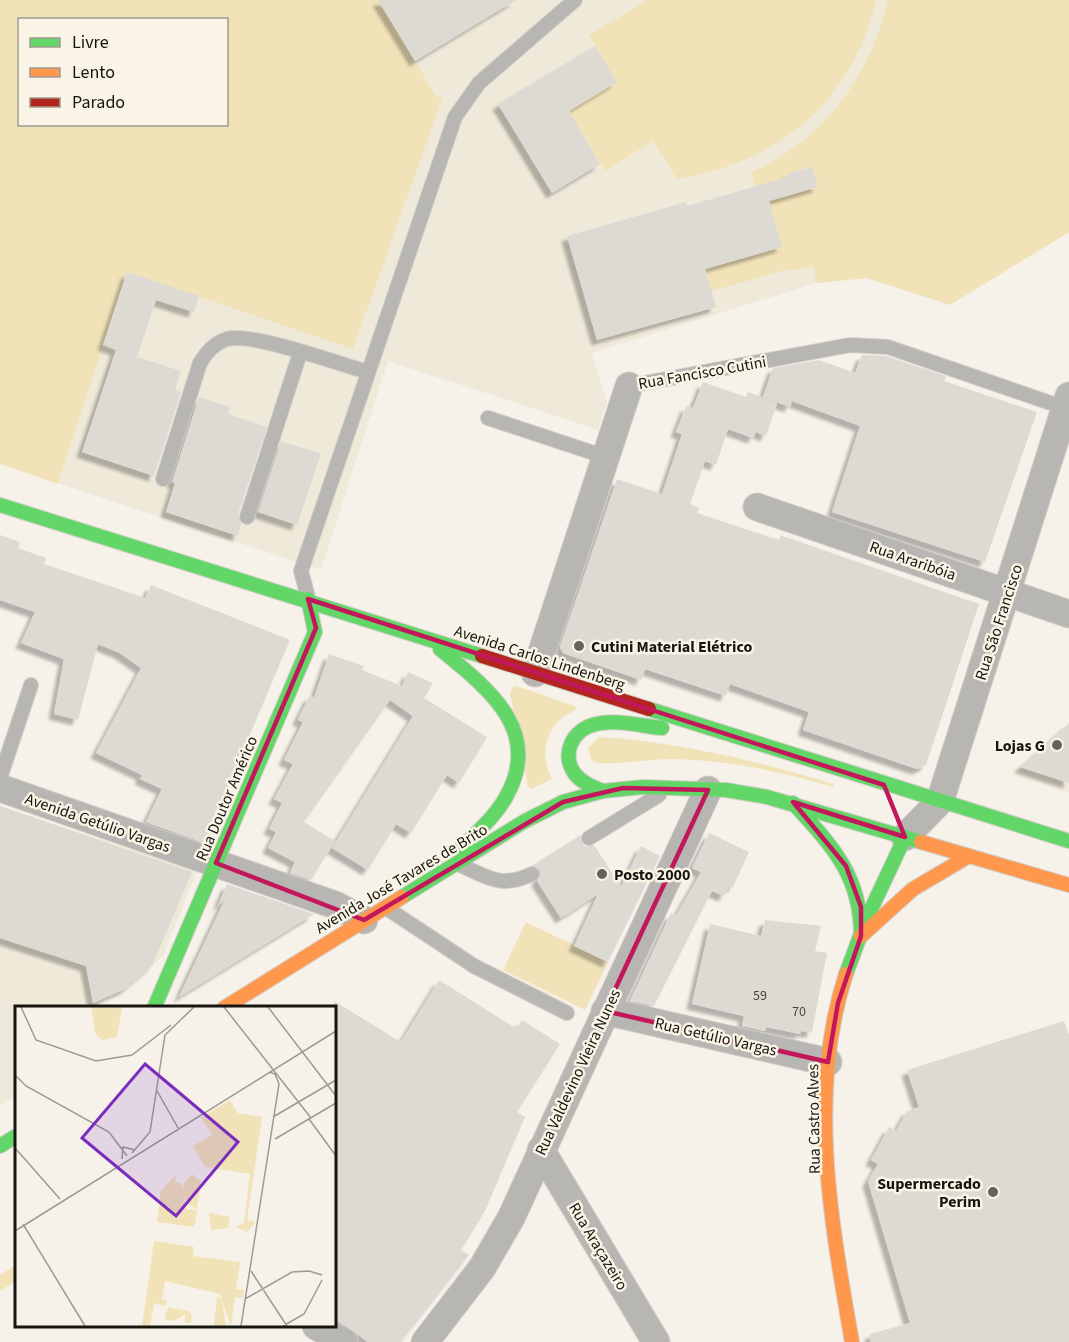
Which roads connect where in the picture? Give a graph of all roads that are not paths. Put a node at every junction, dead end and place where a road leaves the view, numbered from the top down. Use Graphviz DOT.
graph roads {
  1 [pos="575,0"];
  2 [pos="300,353"];
  3 [pos="368,372"];
  4 [pos="629,386"];
  5 [pos="1067,402"];
  6 [pos="488,418"];
  7 [pos="606,457"];
  8 [pos="163,479"];
  9 [pos="0,505"];
  10 [pos="757,507"];
  11 [pos="247,517"];
  12 [pos="1008,593"];
  13 [pos="308,599"];
  14 [pos="1069,614"];
  15 [pos="427,639"];
  16 [pos="535,672"];
  17 [pos="31,685"];
  18 [pos="732,736"];
  19 [pos="0,778"];
  20 [pos="0,788"];
  21 [pos="669,788"];
  22 [pos="708,790"];
  23 [pos="603,791"];
  24 [pos="940,801"];
  25 [pos="793,803"];
  26 [pos="901,827"];
  27 [pos="590,838"];
  28 [pos="1069,841"];
  29 [pos="969,856"];
  30 [pos="216,863"];
  31 [pos="456,864"];
  32 [pos="532,874"];
  33 [pos="437,876"];
  34 [pos="1069,885"];
  35 [pos="375,913"];
  36 [pos="861,936"];
  37 [pos="155,1006"];
  38 [pos="227,1006"];
  39 [pos="605,1011"];
  40 [pos="567,1013"];
  41 [pos="828,1062"];
  42 [pos="541,1150"];
  43 [pos="318,1327"];
  44 [pos="344,1342"];
  45 [pos="425,1342"];
  46 [pos="656,1342"];
  47 [pos="852,1342"];
  1 -- 3 [label="lane"];
  2 -- 3 [label="lane"];
  2 -- 8 [label="lane"];
  2 -- 11 [label="lane"];
  3 -- 13 [label="lane"];
  4 -- 5 [label="lane, Rua Fancisco Cutini"];
  4 -- 7 [label="street, Rua Fancisco Cutini"];
  5 -- 12 [label="street, Rua São Francisco"];
  6 -- 7 [label="lane"];
  7 -- 16 [label="street, Rua Fancisco Cutini"];
  9 -- 13 [label="main road, Avenida Carlos Lindenberg"];
  10 -- 12 [label="street, Rua Araribóia"];
  12 -- 14 [label="street, Rua Araribóia"];
  12 -- 24 [label="street, Rua São Francisco"];
  13 -- 15 [label="main road, Avenida Carlos Lindenberg"];
  13 -- 30 [label="main road, Rua Doutor Américo"];
  15 -- 16 [label="main road, Avenida Carlos Lindenberg"];
  15 -- 33 [label="main road"];
  16 -- 18 [label="main road, Avenida Carlos Lindenberg"];
  17 -- 19 [label="lane"];
  18 -- 23 [label="main road"];
  18 -- 24 [label="main road, Avenida Carlos Lindenberg"];
  20 -- 30 [label="street, Avenida Getúlio Vargas"];
  21 -- 22 [label="main road"];
  21 -- 23 [label="main road"];
  21 -- 27 [label="lane"];
  22 -- 25 [label="main road"];
  22 -- 39 [label="street, Rua Valdevino Vieira Nunes"];
  23 -- 31 [label="main road, Avenida José Tavares de Brito"];
  24 -- 26 [label="street, Rua São Francisco"];
  24 -- 28 [label="main road, Avenida Carlos Lindenberg"];
  25 -- 26 [label="main road"];
  25 -- 36 [label="main road"];
  26 -- 29 [label="main road"];
  26 -- 36 [label="main road, Rua Castro Alves"];
  29 -- 34 [label="main road"];
  29 -- 36 [label="main road"];
  30 -- 35 [label="street, Avenida Getúlio Vargas"];
  30 -- 37 [label="main road, Rua Doutor Américo"];
  31 -- 32 [label="lane"];
  31 -- 33 [label="main road, Avenida José Tavares de Brito"];
  33 -- 35 [label="main road, Avenida José Tavares de Brito"];
  35 -- 38 [label="main road, Avenida José Tavares de Brito"];
  35 -- 40 [label="lane"];
  36 -- 41 [label="main road, Rua Castro Alves"];
  39 -- 41 [label="street, Rua Getúlio Vargas"];
  39 -- 42 [label="street, Rua Valdevino Vieira Nunes"];
  41 -- 47 [label="main road, Rua Castro Alves"];
  42 -- 45 [label="street, Rua Valdevino Vieira Nunes"];
  42 -- 46 [label="street, Rua Araçazeiro"];
  43 -- 44 [label="street"];
}
